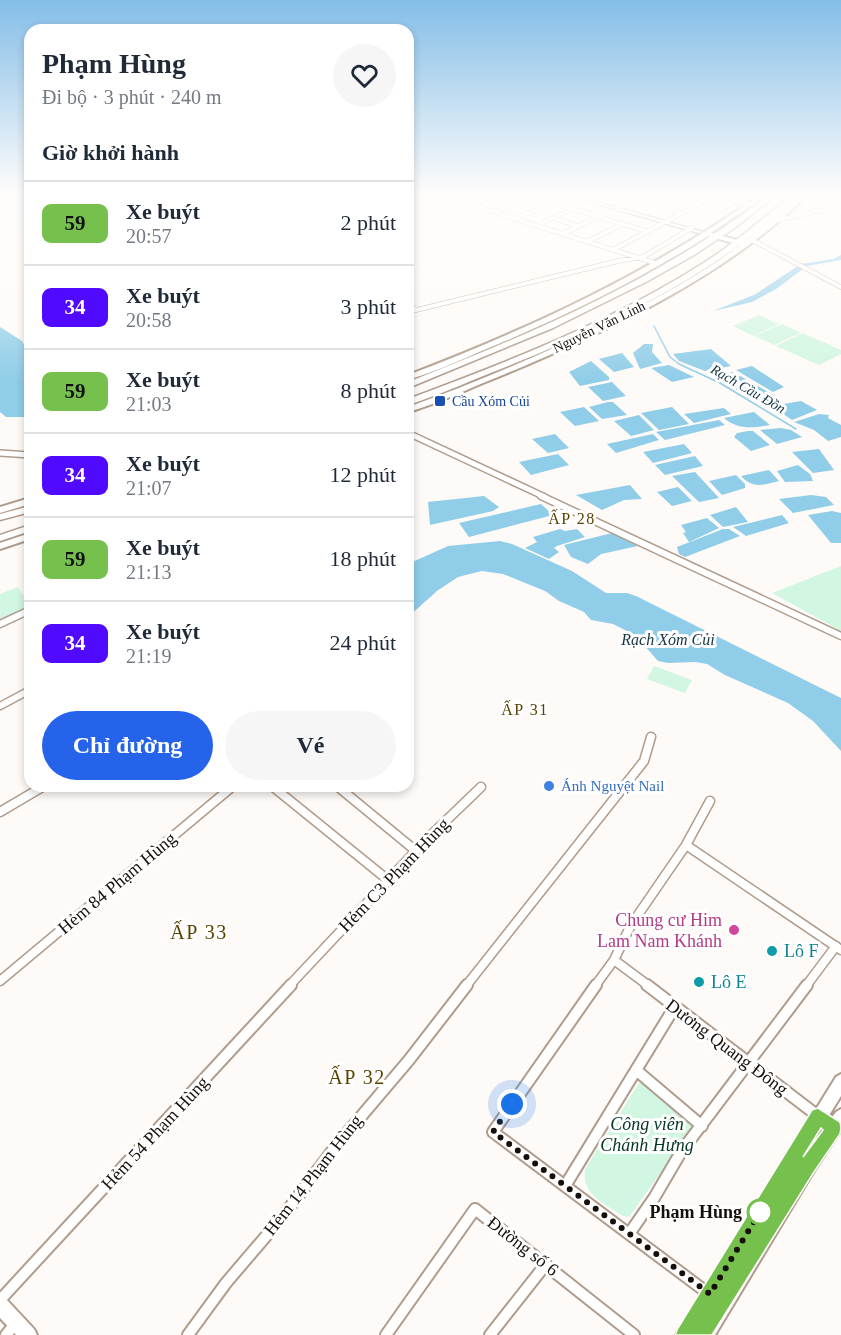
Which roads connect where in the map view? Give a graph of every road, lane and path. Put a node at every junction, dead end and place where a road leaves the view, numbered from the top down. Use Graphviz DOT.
graph roads {
  1 [pos="668,257"];
  2 [pos="681,257"];
  3 [pos="717,257"];
  4 [pos="720,257"];
  5 [pos="787,257"];
  6 [pos="640,258"];
  7 [pos="658,264"];
  8 [pos="841,287"];
  9 [pos="416,310"];
  10 [pos="414,376"];
  11 [pos="414,383"];
  12 [pos="414,400"];
  13 [pos="414,410"];
  14 [pos="414,436"];
  15 [pos="0,453"];
  16 [pos="24,455"];
  17 [pos="24,504"];
  18 [pos="24,506"];
  19 [pos="0,510"];
  20 [pos="0,518"];
  21 [pos="24,530"];
  22 [pos="0,538"];
  23 [pos="24,538"];
  24 [pos="24,543"];
  25 [pos="0,547"];
  26 [pos="24,613"];
  27 [pos="0,624"];
  28 [pos="841,636"];
  29 [pos="24,693"];
  30 [pos="0,706"];
  31 [pos="651,737"];
  32 [pos="481,787"];
  33 [pos="34,792"];
  34 [pos="226,792"];
  35 [pos="279,792"];
  36 [pos="344,792"];
  37 [pos="710,801"];
  38 [pos="0,812"];
  39 [pos="686,845"];
  40 [pos="416,850"];
  41 [pos="388,880"];
  42 [pos="838,948"];
  43 [pos="614,960"];
  44 [pos="309,966"];
  45 [pos="0,981"];
  46 [pos="674,1008"];
  47 [pos="749,1064"];
  48 [pos="636,1070"];
  49 [pos="841,1082"];
  50 [pos="818,1116"];
  51 [pos="702,1126"];
  52 [pos="839,1126"];
  53 [pos="565,1186"];
  54 [pos="629,1234"];
  55 [pos="546,1264"];
  56 [pos="716,1299"];
  57 [pos="0,1300"];
  58 [pos="0,1305"];
  59 [pos="20,1332"];
  60 [pos="188,1335"];
  61 [pos="386,1335"];
  62 [pos="490,1335"];
  63 [pos="634,1335"];
  64 [pos="685,1335"];
  65 [pos="705,1335"];
  1 -- 7 [label="main road, Nguyễn Văn Linh"];
  2 -- 11 [label="highway, Nguyễn Văn Linh"];
  3 -- 12 [label="highway, Nguyễn Văn Linh"];
  4 -- 13 [label="main road, Nguyễn Văn Linh"];
  5 -- 8 [label="street"];
  6 -- 7 [label="street"];
  6 -- 9 [label="street"];
  7 -- 10 [label="main road, Nguyễn Văn Linh"];
  14 -- 28 [label="street"];
  15 -- 16 [label="street"];
  17 -- 19 [label="main road"];
  18 -- 20 [label="highway"];
  21 -- 22 [label="highway"];
  23 -- 25 [label="main road"];
  24 -- 25 [label="main road"];
  26 -- 27 [label="street"];
  29 -- 30 [label="street"];
  31 -- 60 [label="street, Hẻm 14 Phạm Hùng"];
  32 -- 40 [label="street, Hẻm C3 Phạm Hùng"];
  33 -- 38 [label="street"];
  34 -- 45 [label="street, Hẻm 84 Phạm Hùng"];
  35 -- 41 [label="street"];
  36 -- 40 [label="street"];
  37 -- 39 [label="street"];
  39 -- 42 [label="street"];
  39 -- 43 [label="street"];
  40 -- 41 [label="street, Hẻm C3 Phạm Hùng"];
  41 -- 44 [label="street, Hẻm C3 Phạm Hùng"];
  42 -- 47 [label="street"];
  43 -- 46 [label="street, Dương Quang Đông"];
  43 -- 53 [label="street"];
  44 -- 57 [label="street, Hẻm 54 Phạm Hùng"];
  46 -- 47 [label="street, Dương Quang Đông"];
  46 -- 48 [label="street"];
  47 -- 50 [label="street, Dương Quang Đông"];
  47 -- 51 [label="street"];
  48 -- 51 [label="street"];
  48 -- 53 [label="street"];
  49 -- 50 [label="main road"];
  50 -- 52 [label="street, Dương Quang Đông"];
  50 -- 56 [label="main road"];
  51 -- 54 [label="street"];
  52 -- 56 [label="main road"];
  53 -- 54 [label="street"];
  54 -- 56 [label="street"];
  55 -- 61 [label="street, Đường số 6"];
  55 -- 62 [label="street"];
  55 -- 63 [label="street, Đường số 6"];
  56 -- 64 [label="main road"];
  56 -- 65 [label="main road"];
  58 -- 59 [label="main road"];
}
